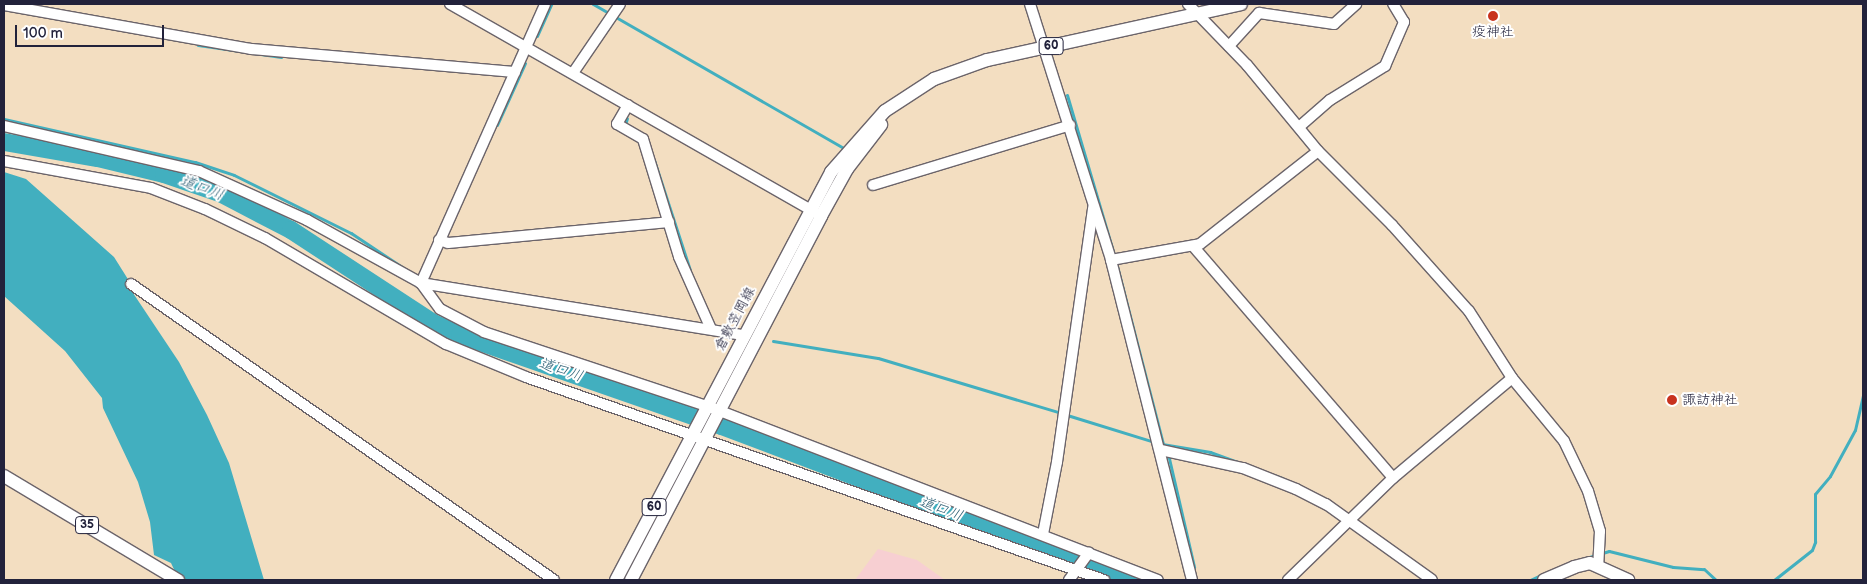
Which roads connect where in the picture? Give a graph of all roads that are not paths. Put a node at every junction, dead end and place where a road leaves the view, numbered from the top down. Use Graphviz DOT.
graph roads {
  1 [pos="450,4"];
  2 [pos="545,4"];
  3 [pos="1030,4"];
  4 [pos="1188,4"];
  5 [pos="1241,4"];
  6 [pos="1356,4"];
  7 [pos="1393,4"];
  8 [pos="4,5"];
  9 [pos="615,11"];
  10 [pos="1198,14"];
  11 [pos="1229,46"];
  12 [pos="526,47"];
  13 [pos="1045,48"];
  14 [pos="516,70"];
  15 [pos="573,73"];
  16 [pos="628,104"];
  17 [pos="1070,125"];
  18 [pos="4,126"];
  19 [pos="1298,128"];
  20 [pos="1318,150"];
  21 [pos="4,161"];
  22 [pos="873,185"];
  23 [pos="1094,207"];
  24 [pos="815,213"];
  25 [pos="669,224"];
  26 [pos="442,241"];
  27 [pos="1193,246"];
  28 [pos="1114,260"];
  29 [pos="422,280"];
  30 [pos="131,284"];
  31 [pos="714,330"];
  32 [pos="743,335"];
  33 [pos="1512,378"];
  34 [pos="707,406"];
  35 [pos="719,411"];
  36 [pos="699,436"];
  37 [pos="1161,450"];
  38 [pos="4,476"];
  39 [pos="1393,478"];
  40 [pos="1350,518"];
  41 [pos="1042,534"];
  42 [pos="1088,552"];
  43 [pos="1599,557"];
  44 [pos="1076,569"];
  45 [pos="174,578"];
  46 [pos="554,580"];
  47 [pos="616,580"];
  48 [pos="632,580"];
  49 [pos="1069,580"];
  50 [pos="1104,580"];
  51 [pos="1158,580"];
  52 [pos="1192,580"];
  53 [pos="1288,580"];
  54 [pos="1432,580"];
  55 [pos="1544,580"];
  56 [pos="1628,580"];
  1 -- 12 [label="street"];
  2 -- 12 [label="street"];
  3 -- 13 [label="street"];
  4 -- 10 [label="street"];
  5 -- 10 [label="main road, 倉敷笠岡線 / 60"];
  6 -- 11 [label="street"];
  7 -- 19 [label="street"];
  8 -- 14 [label="street"];
  9 -- 15 [label="street"];
  10 -- 11 [label="street"];
  10 -- 13 [label="main road, 倉敷笠岡線 / 60"];
  11 -- 19 [label="street"];
  12 -- 14 [label="street"];
  12 -- 15 [label="street"];
  13 -- 17 [label="street"];
  13 -- 24 [label="main road, 倉敷笠岡線 / 60"];
  14 -- 26 [label="street"];
  15 -- 16 [label="street"];
  16 -- 24 [label="street"];
  16 -- 25 [label="street"];
  17 -- 22 [label="street"];
  17 -- 23 [label="street"];
  18 -- 29 [label="street"];
  19 -- 20 [label="street"];
  20 -- 27 [label="street"];
  20 -- 33 [label="street"];
  21 -- 36 [label="street"];
  23 -- 28 [label="street"];
  23 -- 41 [label="street"];
  24 -- 32 [label="main road, 倉敷笠岡線 / 60"];
  24 -- 35 [label="main road, 倉敷笠岡線 / 60"];
  25 -- 26 [label="street"];
  25 -- 31 [label="street"];
  26 -- 29 [label="street"];
  27 -- 28 [label="street"];
  27 -- 39 [label="street"];
  28 -- 37 [label="street"];
  29 -- 31 [label="street"];
  29 -- 34 [label="street"];
  30 -- 46 [label="street"];
  31 -- 32 [label="street"];
  32 -- 34 [label="main road, 倉敷笠岡線 / 60"];
  33 -- 39 [label="street"];
  33 -- 43 [label="street"];
  34 -- 35 [label="street"];
  34 -- 36 [label="main road, 倉敷笠岡線 / 60"];
  35 -- 36 [label="main road, 倉敷笠岡線 / 60"];
  35 -- 41 [label="street"];
  36 -- 44 [label="street"];
  36 -- 47 [label="main road, 倉敷笠岡線 / 60"];
  36 -- 48 [label="main road, 倉敷笠岡線 / 60"];
  37 -- 40 [label="street"];
  37 -- 52 [label="street"];
  38 -- 45 [label="main road, 35"];
  39 -- 40 [label="street"];
  40 -- 53 [label="street"];
  40 -- 54 [label="street"];
  41 -- 42 [label="street"];
  42 -- 44 [label="street"];
  42 -- 51 [label="street"];
  43 -- 55 [label="main road"];
  43 -- 56 [label="main road"];
  44 -- 49 [label="street"];
  44 -- 50 [label="street"];
}
